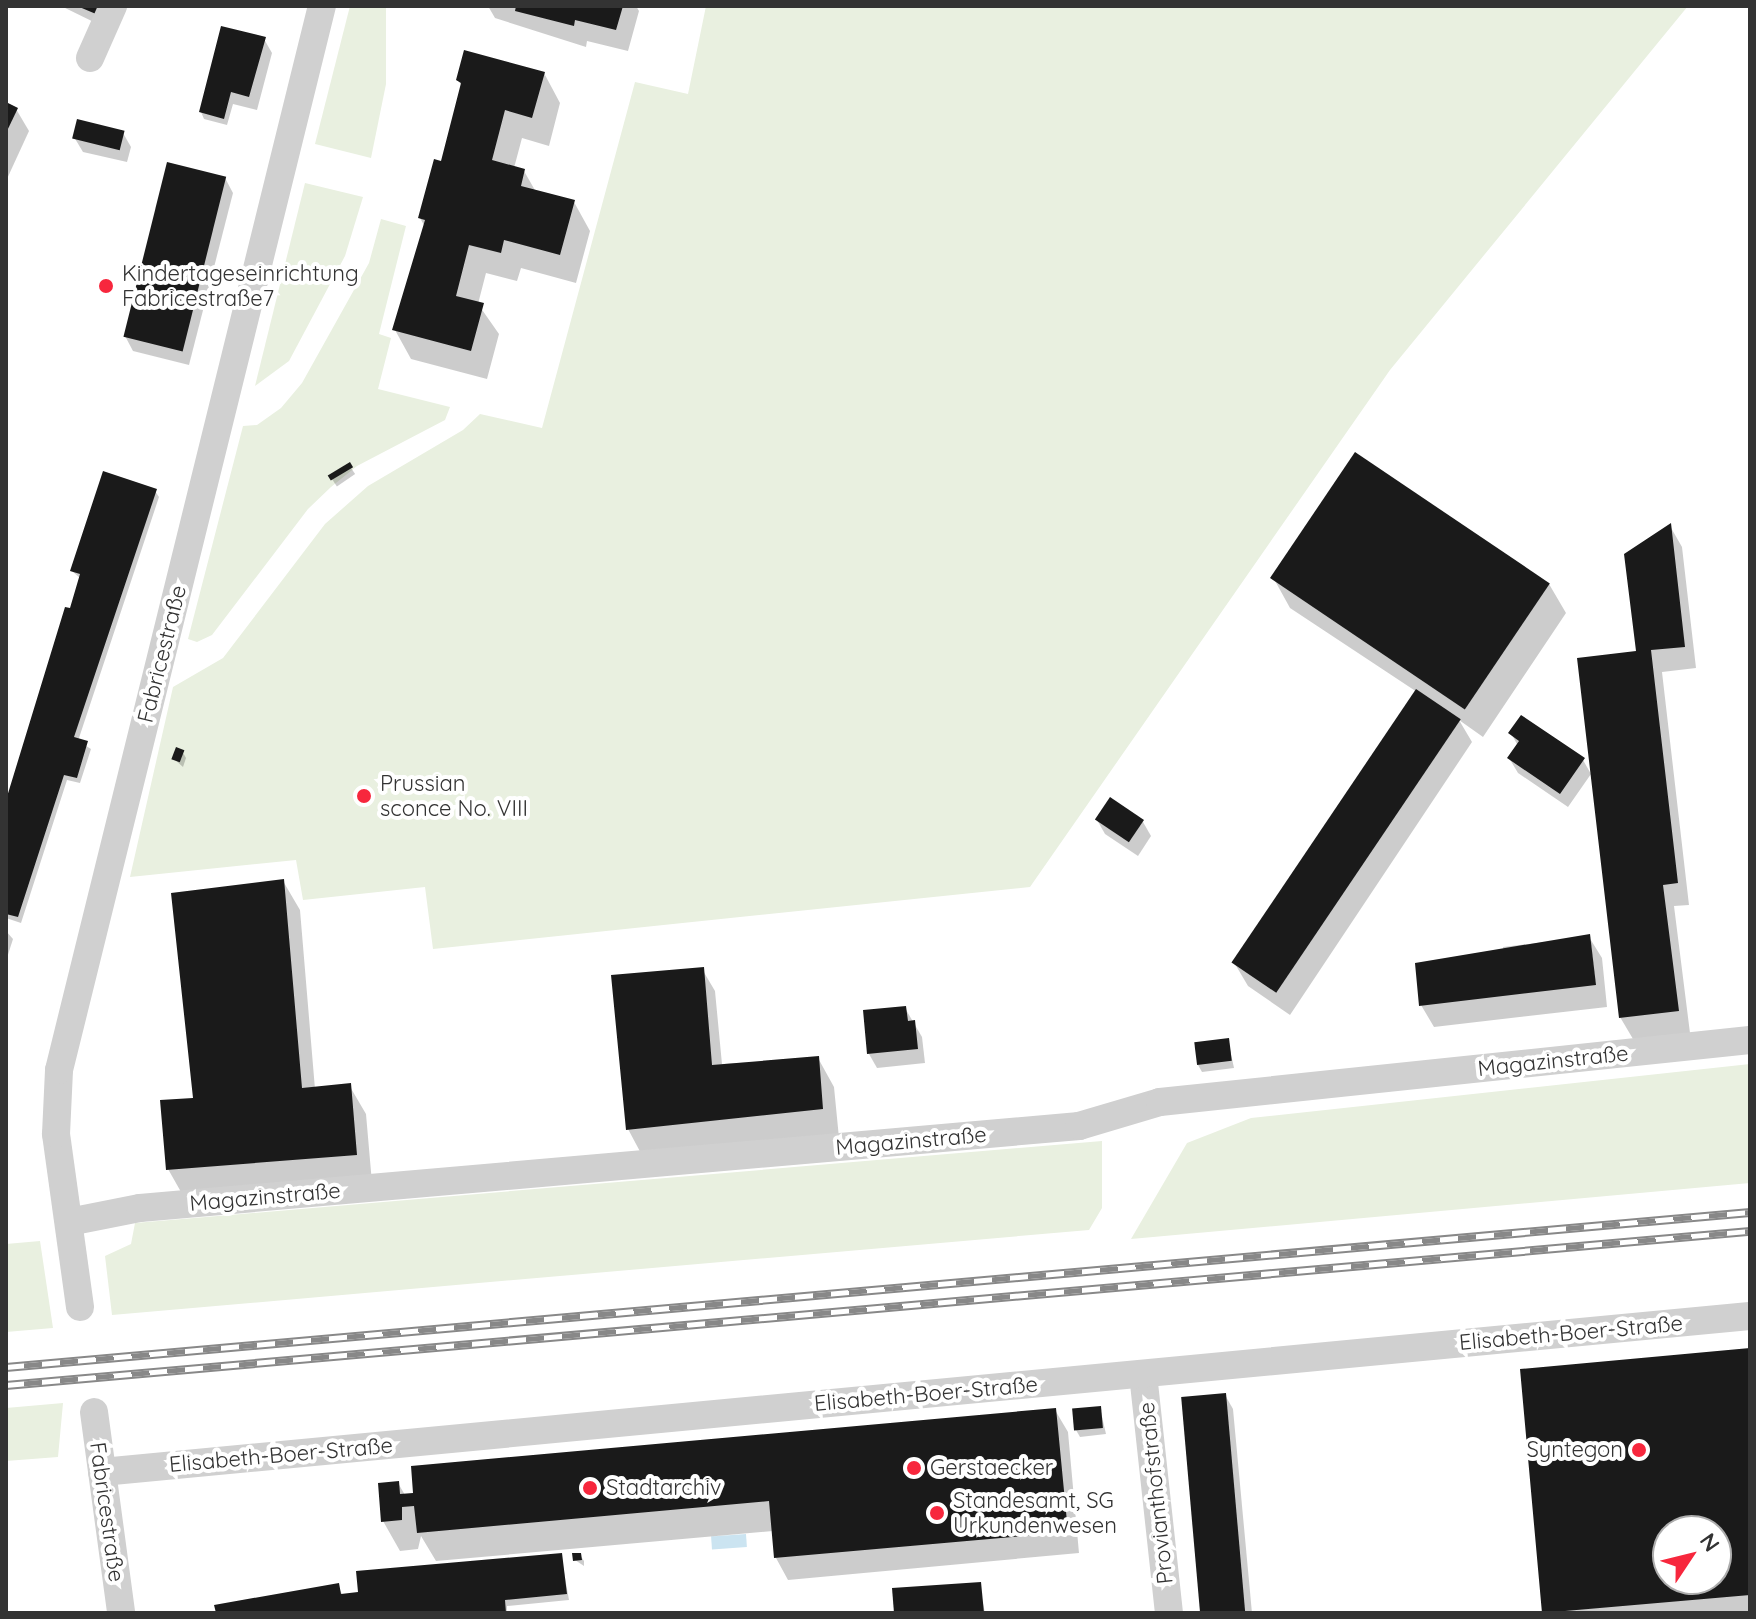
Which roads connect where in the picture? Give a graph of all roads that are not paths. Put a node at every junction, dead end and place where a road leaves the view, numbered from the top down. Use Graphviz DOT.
graph roads {
  1 [pos="113,6"];
  2 [pos="322,6"];
  3 [pos="90,58"];
  4 [pos="1750,1040"];
  5 [pos="69,1222"];
  6 [pos="80,1307"];
  7 [pos="1750,1316"];
  8 [pos="1143,1374"];
  9 [pos="94,1412"];
  10 [pos="102,1472"];
  11 [pos="121,1613"];
  12 [pos="1169,1613"];
  1 -- 3 [label="street"];
  2 -- 5 [label="street, Fabricestraße"];
  4 -- 5 [label="street, Magazinstraße"];
  5 -- 6 [label="street, Fabricestraße"];
  7 -- 8 [label="street, Elisabeth-Boer-Straße"];
  8 -- 10 [label="street, Elisabeth-Boer-Straße"];
  8 -- 12 [label="street, Provianthofstraße"];
  9 -- 10 [label="street, Fabricestraße"];
  10 -- 11 [label="street, Fabricestraße"];
}
